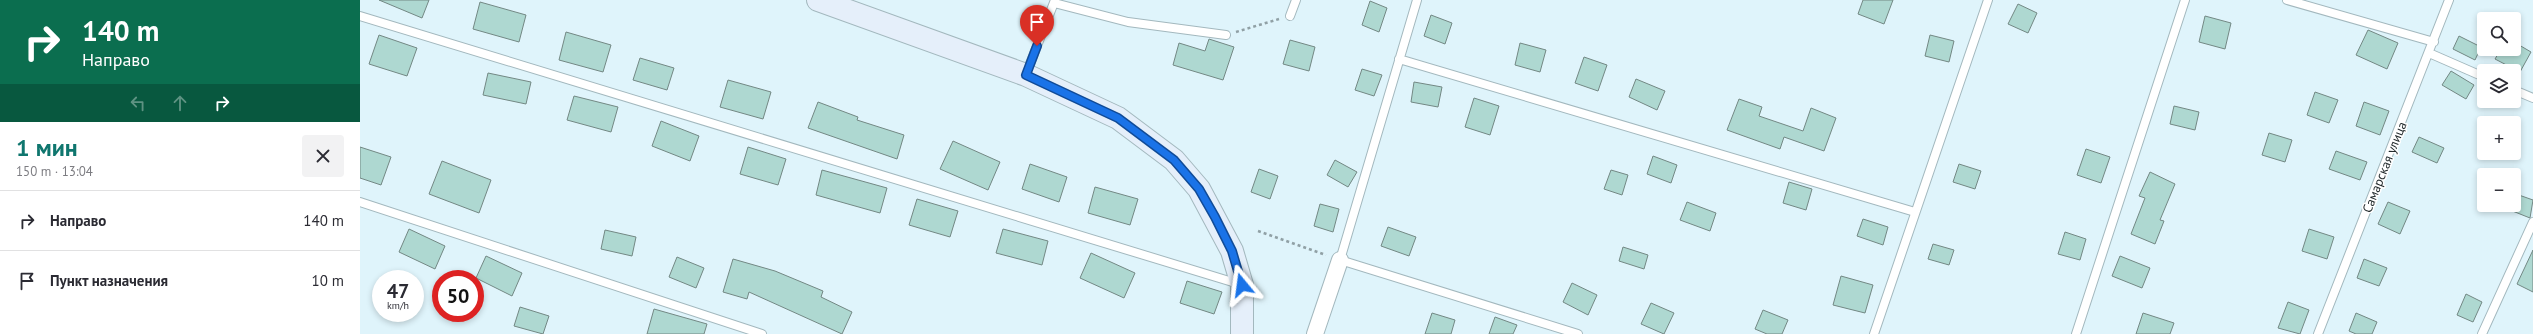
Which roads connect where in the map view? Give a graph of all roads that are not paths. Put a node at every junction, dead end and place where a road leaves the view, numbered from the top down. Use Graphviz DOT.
graph roads {
  1 [pos="818,0"];
  2 [pos="1296,0"];
  3 [pos="1417,0"];
  4 [pos="1988,0"];
  5 [pos="2185,0"];
  6 [pos="2288,0"];
  7 [pos="2449,0"];
  8 [pos="1054,2"];
  9 [pos="360,16"];
  10 [pos="1290,16"];
  11 [pos="1226,35"];
  12 [pos="2434,42"];
  13 [pos="2429,53"];
  14 [pos="1399,60"];
  15 [pos="2477,73"];
  16 [pos="1026,75"];
  17 [pos="2521,93"];
  18 [pos="2533,98"];
  19 [pos="360,202"];
  20 [pos="1915,212"];
  21 [pos="2533,222"];
  22 [pos="1340,260"];
  23 [pos="1242,285"];
  24 [pos="762,334"];
  25 [pos="1242,334"];
  26 [pos="1315,334"];
  27 [pos="1578,334"];
  28 [pos="1874,334"];
  29 [pos="2076,334"];
  30 [pos="2318,334"];
  31 [pos="2482,334"];
  1 -- 16 [label="main road"];
  2 -- 10 [label="lane"];
  3 -- 14 [label="lane"];
  4 -- 20 [label="lane"];
  5 -- 29 [label="lane"];
  6 -- 12 [label="lane"];
  7 -- 12 [label="lane, Самарская улица"];
  8 -- 11 [label="lane"];
  8 -- 16 [label="lane"];
  9 -- 23 [label="lane"];
  12 -- 13 [label="lane, Самарская улица"];
  13 -- 15 [label="lane"];
  13 -- 30 [label="lane, Самарская улица"];
  14 -- 20 [label="lane"];
  14 -- 22 [label="lane"];
  16 -- 23 [label="main road"];
  17 -- 18 [label="lane"];
  19 -- 24 [label="lane"];
  20 -- 28 [label="lane"];
  21 -- 31 [label="lane"];
  22 -- 26 [label="street"];
  22 -- 27 [label="lane"];
  23 -- 25 [label="main road"];
}
